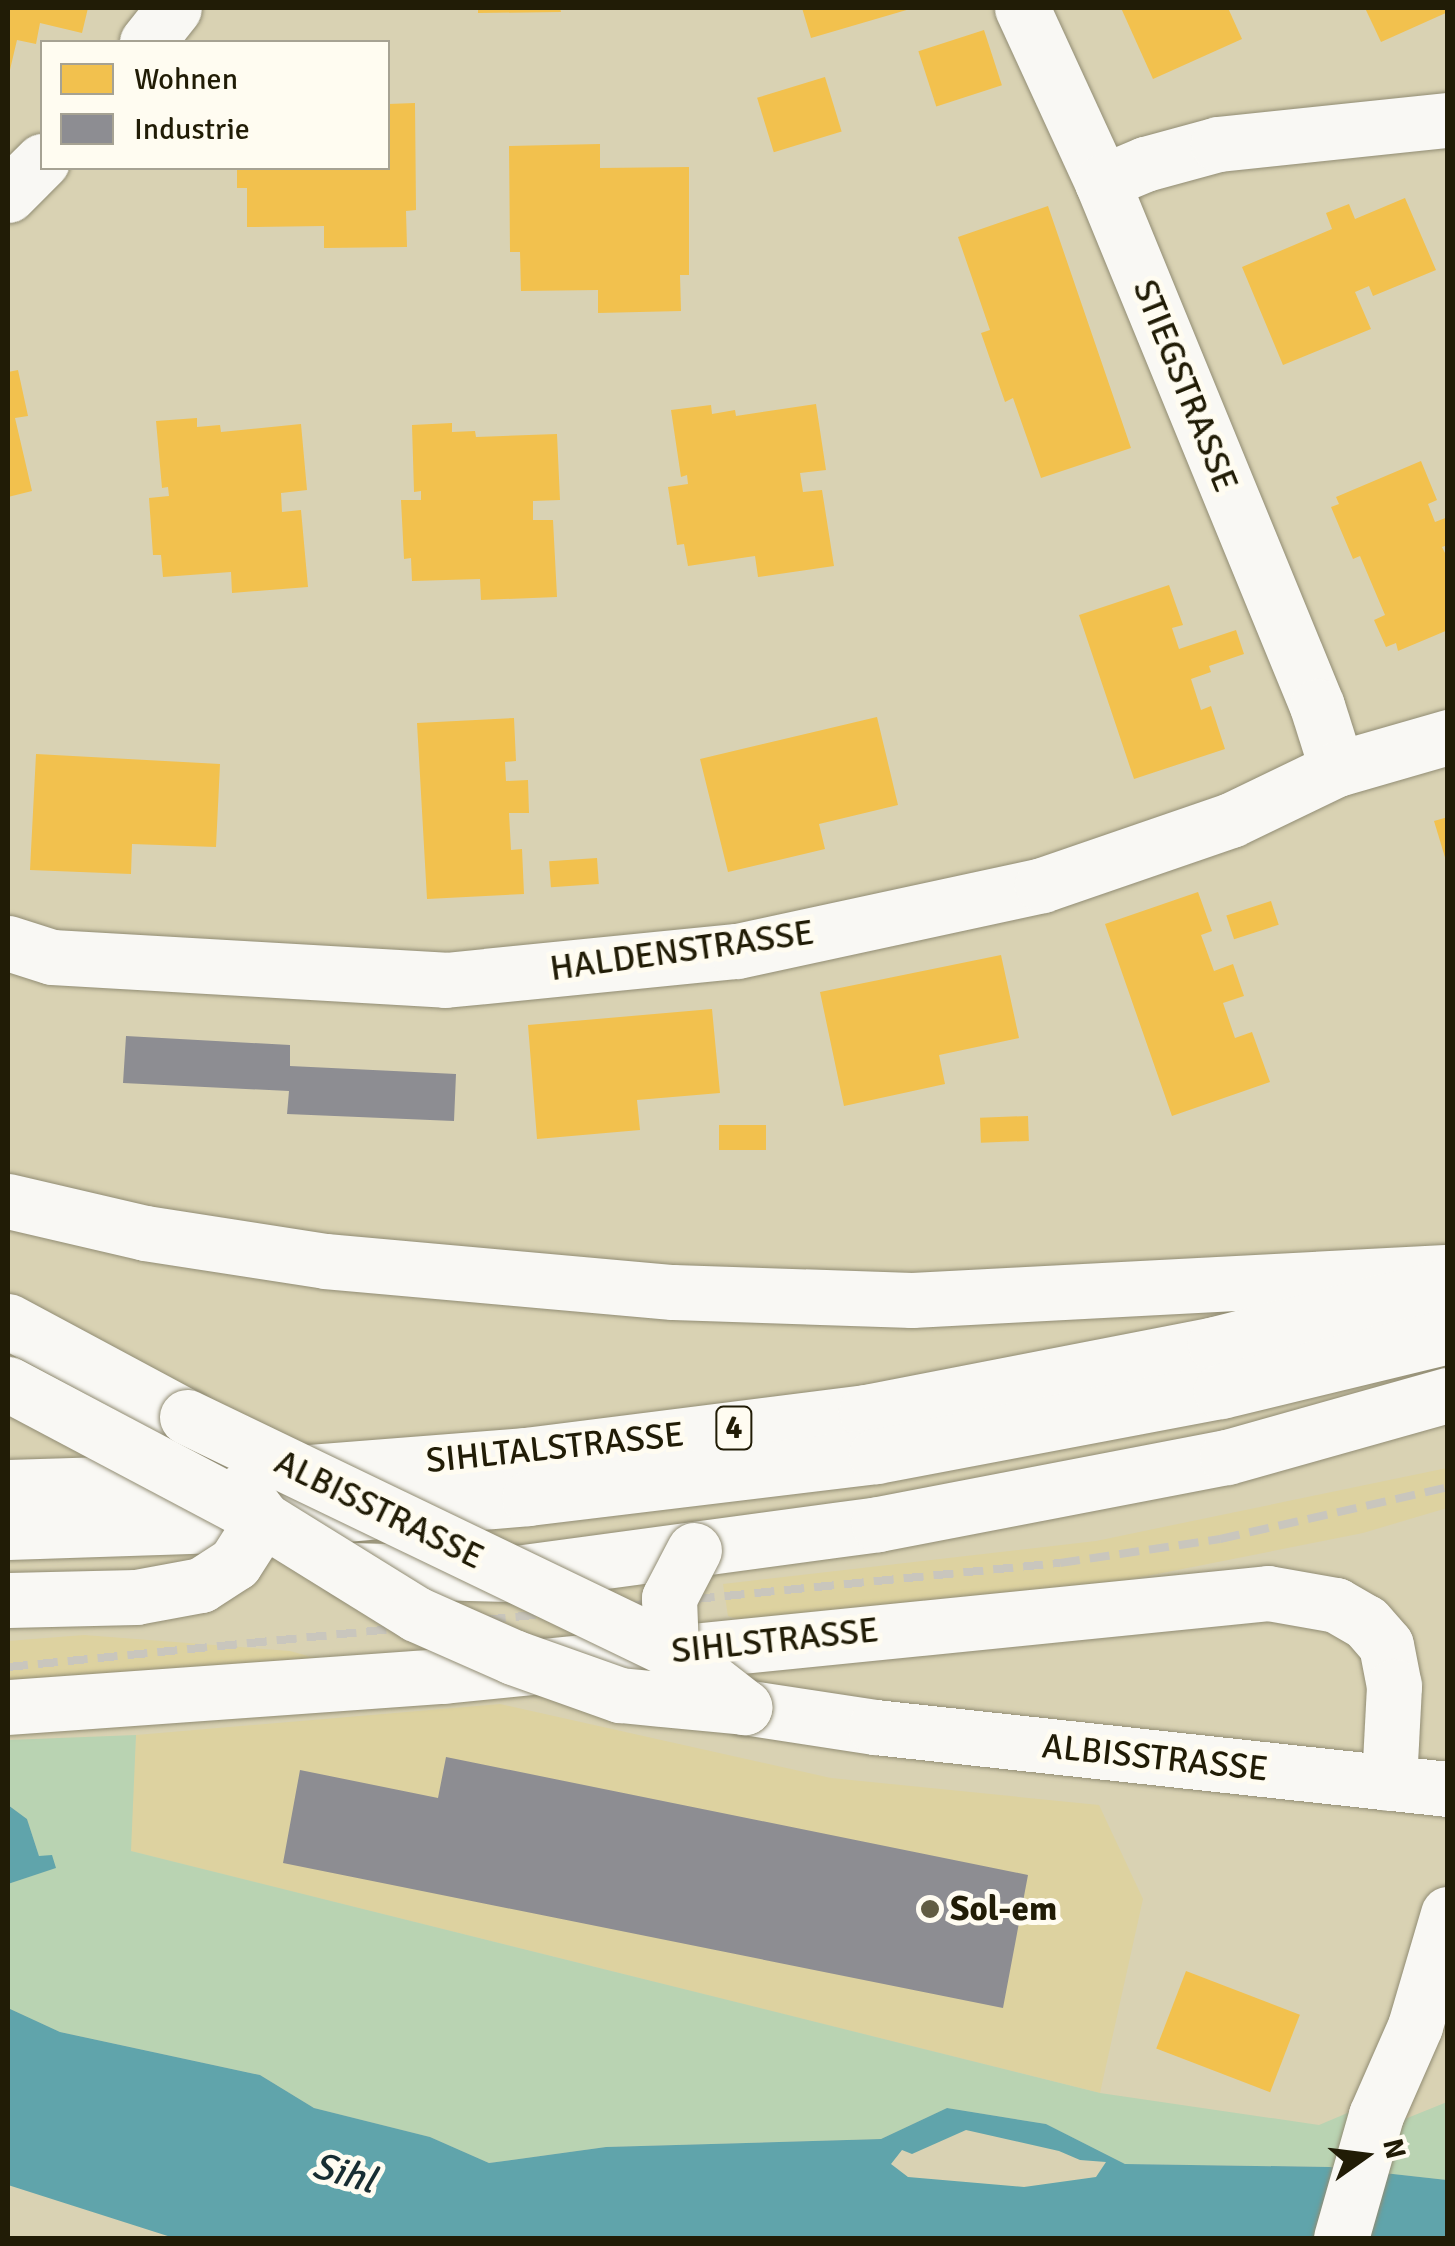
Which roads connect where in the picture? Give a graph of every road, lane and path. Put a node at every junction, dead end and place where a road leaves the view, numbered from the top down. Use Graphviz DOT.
graph roads {
  1 [pos="174,8"];
  2 [pos="1022,8"];
  3 [pos="149,40"];
  4 [pos="1448,120"];
  5 [pos="40,163"];
  6 [pos="1102,182"];
  7 [pos="8,195"];
  8 [pos="1448,737"];
  9 [pos="1336,769"];
  10 [pos="8,943"];
  11 [pos="8,1200"];
  12 [pos="1448,1272"];
  13 [pos="1448,1285"];
  14 [pos="19,1328"];
  15 [pos="1448,1336"];
  16 [pos="8,1384"];
  17 [pos="1448,1395"];
  18 [pos="188,1417"];
  19 [pos="8,1487"];
  20 [pos="263,1520"];
  21 [pos="8,1532"];
  22 [pos="694,1550"];
  23 [pos="349,1570"];
  24 [pos="509,1574"];
  25 [pos="8,1600"];
  26 [pos="671,1650"];
  27 [pos="744,1706"];
  28 [pos="8,1707"];
  29 [pos="1389,1784"];
  30 [pos="1448,1790"];
  31 [pos="1448,1914"];
  32 [pos="1341,2238"];
  1 -- 3 [label="main road"];
  2 -- 6 [label="main road, STIEGSTRASSE"];
  4 -- 6 [label="main road"];
  5 -- 7 [label="main road"];
  6 -- 9 [label="main road, STIEGSTRASSE"];
  8 -- 9 [label="main road, HALDENSTRASSE"];
  9 -- 10 [label="main road, HALDENSTRASSE"];
  11 -- 12 [label="main road"];
  13 -- 19 [label="main road, SIHLTALSTRASSE / 4"];
  14 -- 18 [label="main road, ALBISSTRASSE"];
  15 -- 21 [label="main road, SIHLTALSTRASSE / 4"];
  16 -- 20 [label="main road, ALBISSTRASSE, bridge"];
  17 -- 22 [label="main road"];
  18 -- 20 [label="main road, bridge"];
  18 -- 24 [label="main road, ALBISSTRASSE, bridge"];
  20 -- 23 [label="main road, ALBISSTRASSE, bridge"];
  20 -- 25 [label="main road, bridge"];
  22 -- 24 [label="main road, bridge"];
  22 -- 26 [label="main road, bridge"];
  23 -- 24 [label="main road"];
  23 -- 27 [label="main road, ALBISSTRASSE, bridge"];
  24 -- 26 [label="main road, ALBISSTRASSE, bridge"];
  26 -- 27 [label="main road, ALBISSTRASSE, bridge"];
  27 -- 29 [label="main road, ALBISSTRASSE"];
  28 -- 29 [label="main road, SIHLSTRASSE"];
  29 -- 30 [label="main road, ALBISSTRASSE"];
  31 -- 32 [label="main road"];
}
